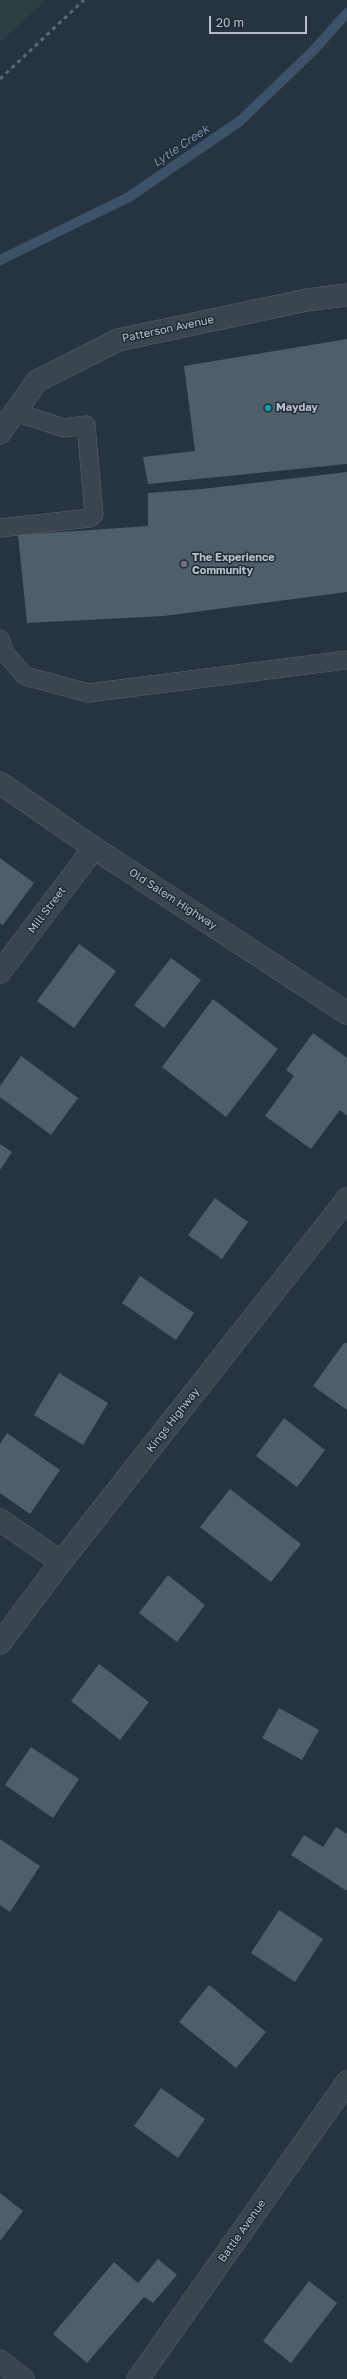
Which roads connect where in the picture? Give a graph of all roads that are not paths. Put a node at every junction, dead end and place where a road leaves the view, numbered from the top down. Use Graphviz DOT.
graph roads {
  1 [pos="347,295"];
  2 [pos="15,412"];
  3 [pos="0,433"];
  4 [pos="0,528"];
  5 [pos="0,639"];
  6 [pos="347,660"];
  7 [pos="0,783"];
  8 [pos="94,848"];
  9 [pos="0,972"];
  10 [pos="347,1013"];
  11 [pos="347,1199"];
  12 [pos="0,1520"];
  13 [pos="61,1562"];
  14 [pos="0,1643"];
  15 [pos="347,2082"];
  16 [pos="0,2361"];
  17 [pos="23,2379"];
  18 [pos="138,2379"];
  1 -- 2 [label="street, Patterson Avenue"];
  2 -- 3 [label="street, Patterson Avenue"];
  2 -- 4 [label="lane"];
  5 -- 6 [label="lane"];
  7 -- 8 [label="street, Old Salem Highway"];
  8 -- 9 [label="street, Mill Street"];
  8 -- 10 [label="street, Old Salem Highway"];
  11 -- 13 [label="street, Kings Highway"];
  12 -- 13 [label="street"];
  13 -- 14 [label="street, Kings Highway"];
  15 -- 18 [label="street, Battle Avenue"];
  16 -- 17 [label="street"];
}
